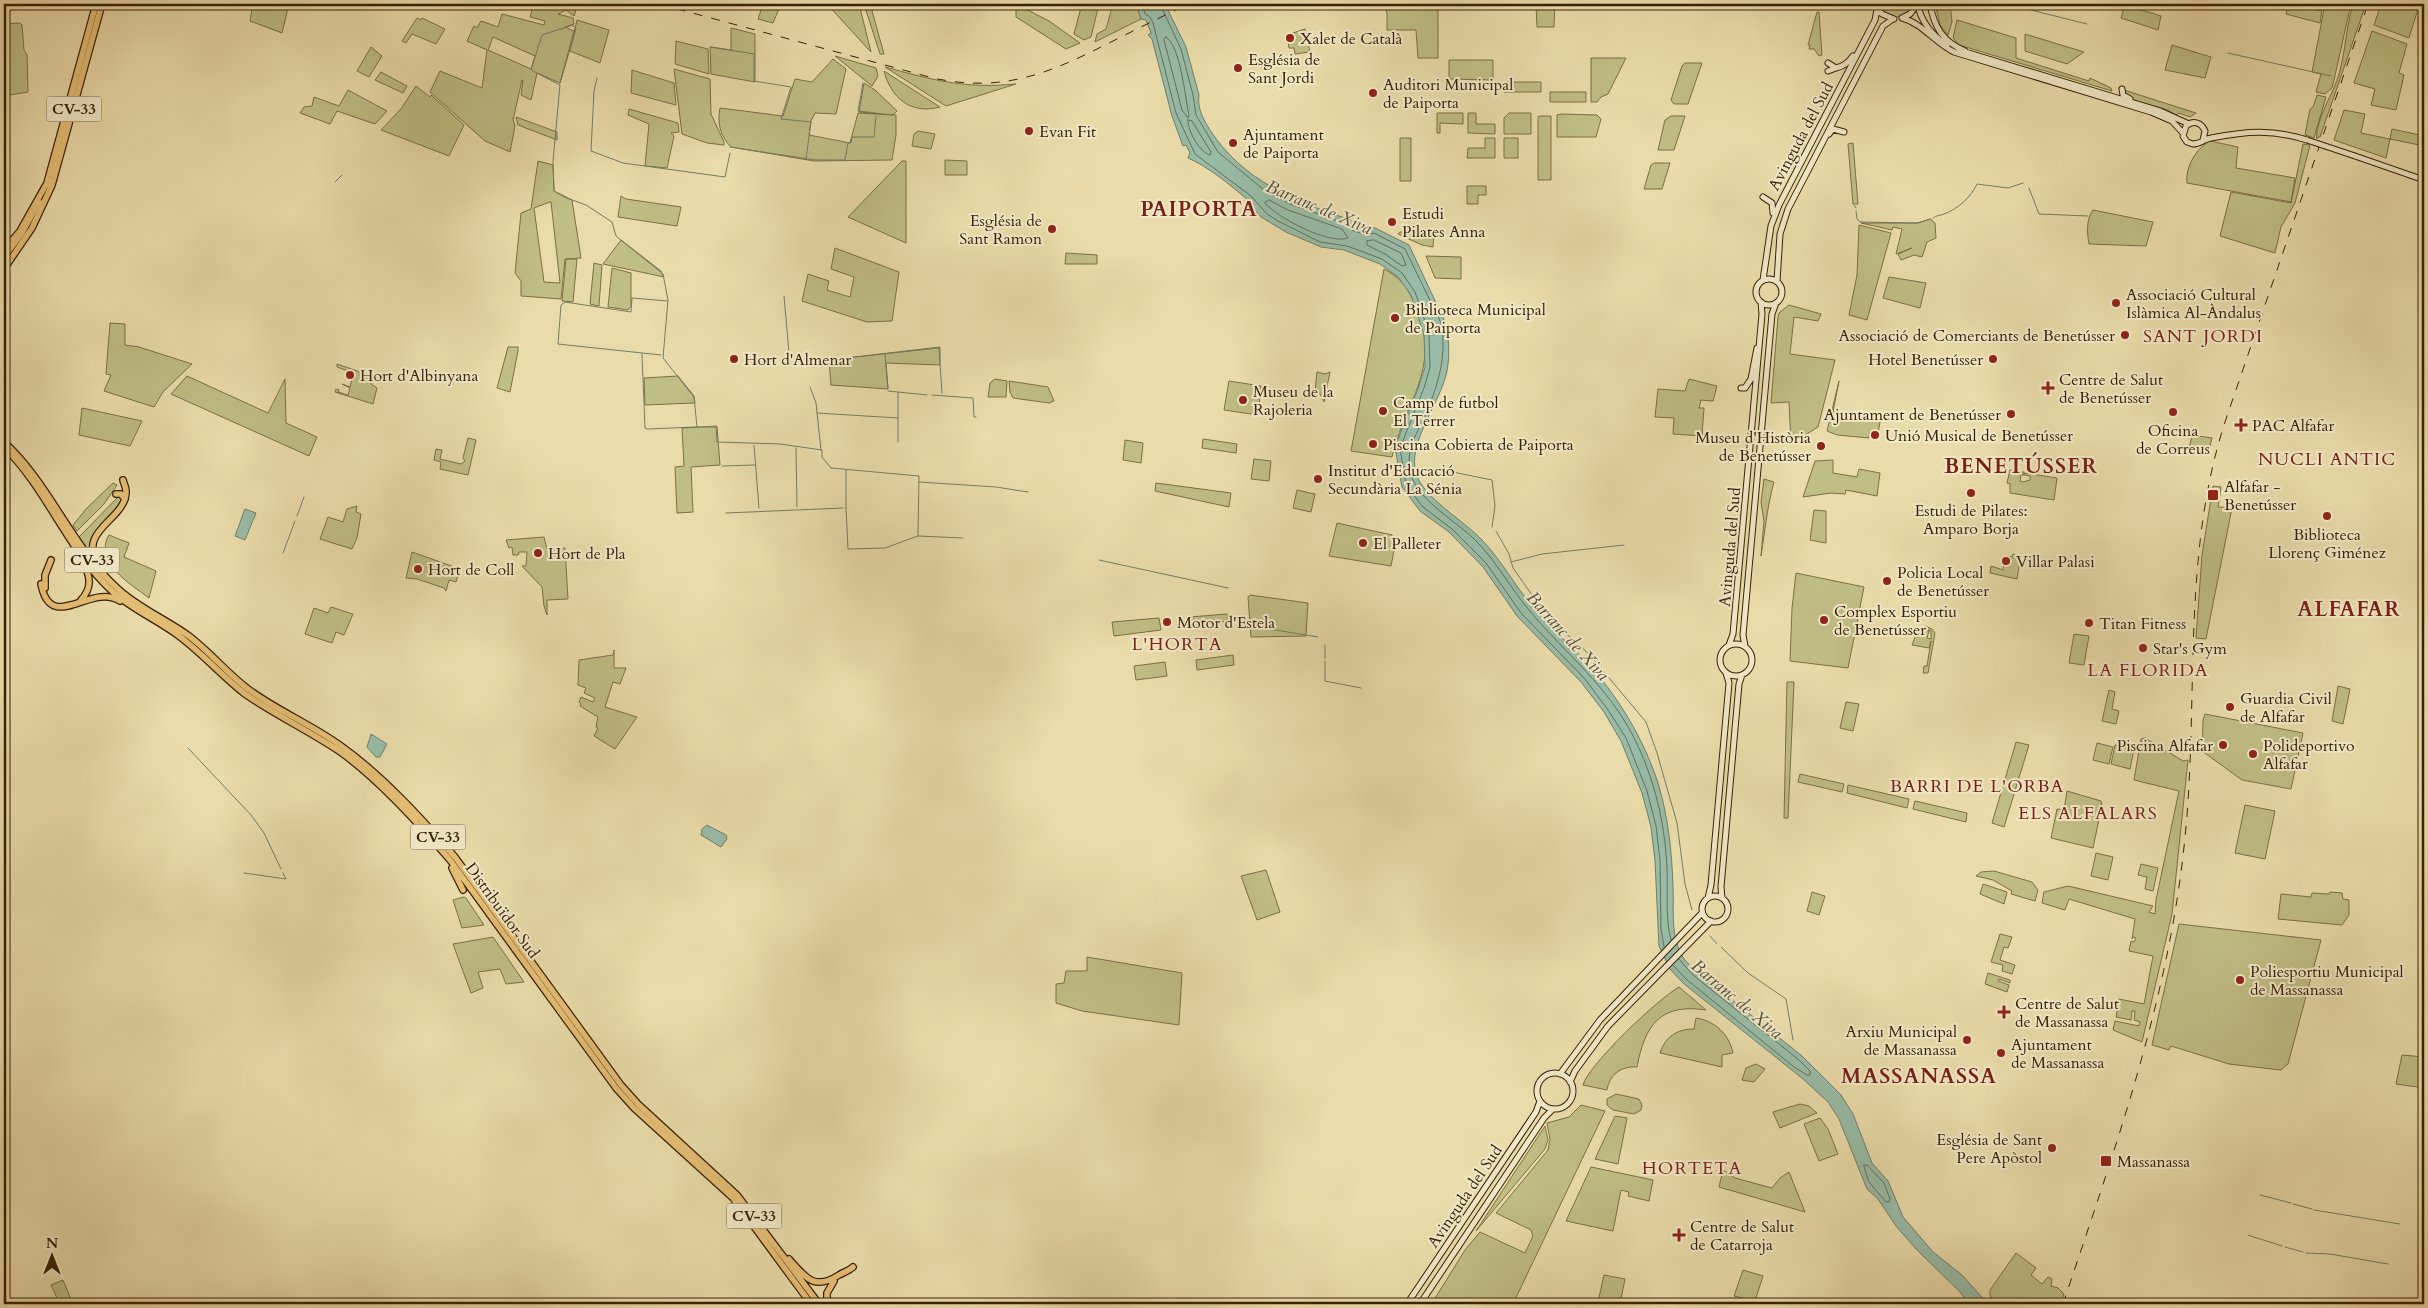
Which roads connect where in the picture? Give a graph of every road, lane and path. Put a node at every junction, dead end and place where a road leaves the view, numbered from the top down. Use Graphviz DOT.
graph roads {
  1 [pos="96,4"];
  2 [pos="102,4"];
  3 [pos="1873,4"];
  4 [pos="1918,4"];
  5 [pos="1930,4"];
  6 [pos="1877,10"];
  7 [pos="1902,18"];
  8 [pos="1894,19"];
  9 [pos="1870,31"];
  10 [pos="1970,53"];
  11 [pos="1828,63"];
  12 [pos="1836,68"];
  13 [pos="1828,71"];
  14 [pos="2083,88"];
  15 [pos="2122,89"];
  16 [pos="2115,90"];
  17 [pos="2172,115"];
  18 [pos="2189,124"];
  19 [pos="2205,130"];
  20 [pos="1844,132"];
  21 [pos="2183,133"];
  22 [pos="2223,136"];
  23 [pos="1825,138"];
  24 [pos="2203,140"];
  25 [pos="2424,180"];
  26 [pos="47,183"];
  27 [pos="1763,197"];
  28 [pos="1771,226"];
  29 [pos="4,250"];
  30 [pos="4,256"];
  31 [pos="4,268"];
  32 [pos="1763,280"];
  33 [pos="1777,281"];
  34 [pos="1761,302"];
  35 [pos="1776,303"];
  36 [pos="1760,338"];
  37 [pos="1741,386"];
  38 [pos="4,436"];
  39 [pos="4,442"];
  40 [pos="5,448"];
  41 [pos="123,480"];
  42 [pos="116,494"];
  43 [pos="125,499"];
  44 [pos="59,512"];
  45 [pos="77,550"];
  46 [pos="52,560"];
  47 [pos="41,584"];
  48 [pos="134,601"];
  49 [pos="176,634"];
  50 [pos="1729,645"];
  51 [pos="1745,646"];
  52 [pos="1726,673"];
  53 [pos="1742,675"];
  54 [pos="404,811"];
  55 [pos="464,890"];
  56 [pos="1708,898"];
  57 [pos="1722,898"];
  58 [pos="1702,913"];
  59 [pos="1711,921"];
  60 [pos="1560,1074"];
  61 [pos="1570,1082"];
  62 [pos="1540,1101"];
  63 [pos="1553,1109"];
  64 [pos="677,1139"];
  65 [pos="786,1255"];
  66 [pos="853,1267"];
  67 [pos="839,1276"];
  68 [pos="853,1276"];
  69 [pos="811,1304"];
  70 [pos="818,1304"];
  71 [pos="823,1304"];
  72 [pos="827,1304"];
  73 [pos="1408,1304"];
  74 [pos="1420,1304"];
  1 -- 26 [label="main road, CV-33"];
  2 -- 31 [label="main road, CV-33"];
  3 -- 6 [label="main road"];
  4 -- 7 [label="main road"];
  4 -- 10 [label="main road"];
  5 -- 10 [label="main road"];
  6 -- 8 [label="main road"];
  6 -- 9 [label="main road, Avinguda del Sud"];
  7 -- 8 [label="main road"];
  7 -- 21 [label="main road"];
  8 -- 23 [label="main road, Avinguda del Sud"];
  9 -- 12 [label="main road"];
  9 -- 28 [label="main road, Avinguda del Sud"];
  10 -- 14 [label="main road"];
  11 -- 12 [label="main road"];
  12 -- 13 [label="main road"];
  14 -- 16 [label="main road"];
  14 -- 17 [label="main road"];
  15 -- 17 [label="main road"];
  17 -- 18 [label="main road"];
  18 -- 19 [label="main road"];
  18 -- 21 [label="main road"];
  19 -- 22 [label="main road"];
  19 -- 24 [label="main road"];
  20 -- 23 [label="main road"];
  21 -- 24 [label="main road"];
  22 -- 24 [label="main road"];
  22 -- 25 [label="main road, bridge"];
  23 -- 33 [label="main road, Avinguda del Sud"];
  26 -- 29 [label="main road, CV-33"];
  26 -- 30 [label="main road"];
  27 -- 28 [label="main road"];
  28 -- 32 [label="main road, Avinguda del Sud"];
  32 -- 33 [label="main road"];
  32 -- 34 [label="main road"];
  33 -- 35 [label="main road"];
  34 -- 35 [label="main road"];
  34 -- 36 [label="main road, Avinguda del Sud"];
  35 -- 51 [label="main road, Avinguda del Sud"];
  36 -- 37 [label="main road"];
  36 -- 50 [label="main road, Avinguda del Sud"];
  38 -- 44 [label="main road, CV-33"];
  39 -- 44 [label="main road"];
  40 -- 45 [label="main road, Distribuïdor Sud / CV-33"];
  41 -- 43 [label="main road"];
  42 -- 43 [label="main road"];
  43 -- 48 [label="main road"];
  44 -- 48 [label="main road, Distribuïdor Sud / CV-33"];
  45 -- 46 [label="main road"];
  45 -- 49 [label="main road, Distribuïdor Sud / CV-33"];
  47 -- 49 [label="main road"];
  48 -- 64 [label="main road, Distribuïdor Sud / CV-33"];
  49 -- 54 [label="main road, Distribuïdor Sud / CV-33"];
  50 -- 51 [label="main road"];
  50 -- 52 [label="main road"];
  51 -- 53 [label="main road"];
  52 -- 53 [label="main road"];
  52 -- 56 [label="main road"];
  53 -- 57 [label="main road"];
  54 -- 55 [label="main road"];
  54 -- 69 [label="main road, Distribuïdor Sud / CV-33"];
  56 -- 57 [label="main road"];
  56 -- 58 [label="main road"];
  57 -- 59 [label="main road"];
  58 -- 59 [label="main road"];
  58 -- 60 [label="main road"];
  59 -- 61 [label="main road"];
  60 -- 61 [label="main road"];
  60 -- 62 [label="main road"];
  61 -- 63 [label="main road"];
  62 -- 63 [label="main road"];
  62 -- 73 [label="main road, Avinguda del Sud"];
  63 -- 74 [label="main road, Avinguda del Sud"];
  64 -- 65 [label="main road"];
  64 -- 70 [label="main road, Distribuïdor Sud / CV-33"];
  65 -- 67 [label="main road"];
  65 -- 71 [label="main road"];
  66 -- 67 [label="main road"];
  67 -- 68 [label="main road"];
  67 -- 72 [label="main road"];
}
